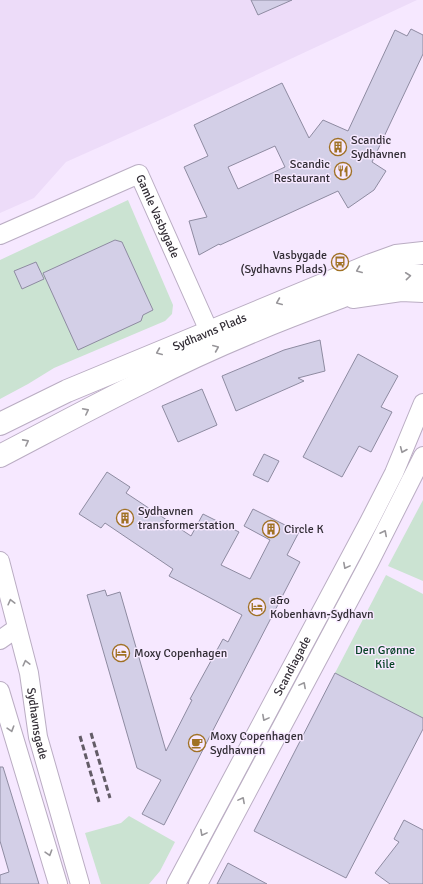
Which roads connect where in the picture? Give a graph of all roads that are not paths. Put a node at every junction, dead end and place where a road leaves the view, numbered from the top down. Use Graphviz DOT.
graph roads {
  1 [pos="0,235"];
  2 [pos="423,253"];
  3 [pos="423,276"];
  4 [pos="423,293"];
  5 [pos="305,310"];
  6 [pos="209,331"];
  7 [pos="423,402"];
  8 [pos="0,424"];
  9 [pos="0,456"];
  10 [pos="423,456"];
  11 [pos="0,561"];
  12 [pos="9,628"];
  13 [pos="0,640"];
  14 [pos="0,691"];
  15 [pos="58,884"];
  16 [pos="80,884"];
  17 [pos="176,884"];
  18 [pos="198,884"];
  1 -- 6 [label="street, Gamle Vasbygade"];
  2 -- 6 [label="main road, Sydhavns Plads, one-way"];
  5 -- 3 [label="main road, Sydhavns Plads, one-way"];
  4 -- 5 [label="street"];
  9 -- 5 [label="main road, Sydhavns Plads, one-way"];
  6 -- 8 [label="main road, Sydhavns Plads, one-way"];
  7 -- 17 [label="street, Scandiagade, one-way"];
  18 -- 10 [label="street, Scandiagade, one-way"];
  12 -- 11 [label="street, Sydhavnsgade, one-way"];
  12 -- 13 [label="street"];
  16 -- 12 [label="street, Sydhavnsgade, one-way"];
  14 -- 15 [label="street, Sydhavnsgade, one-way"];
}
